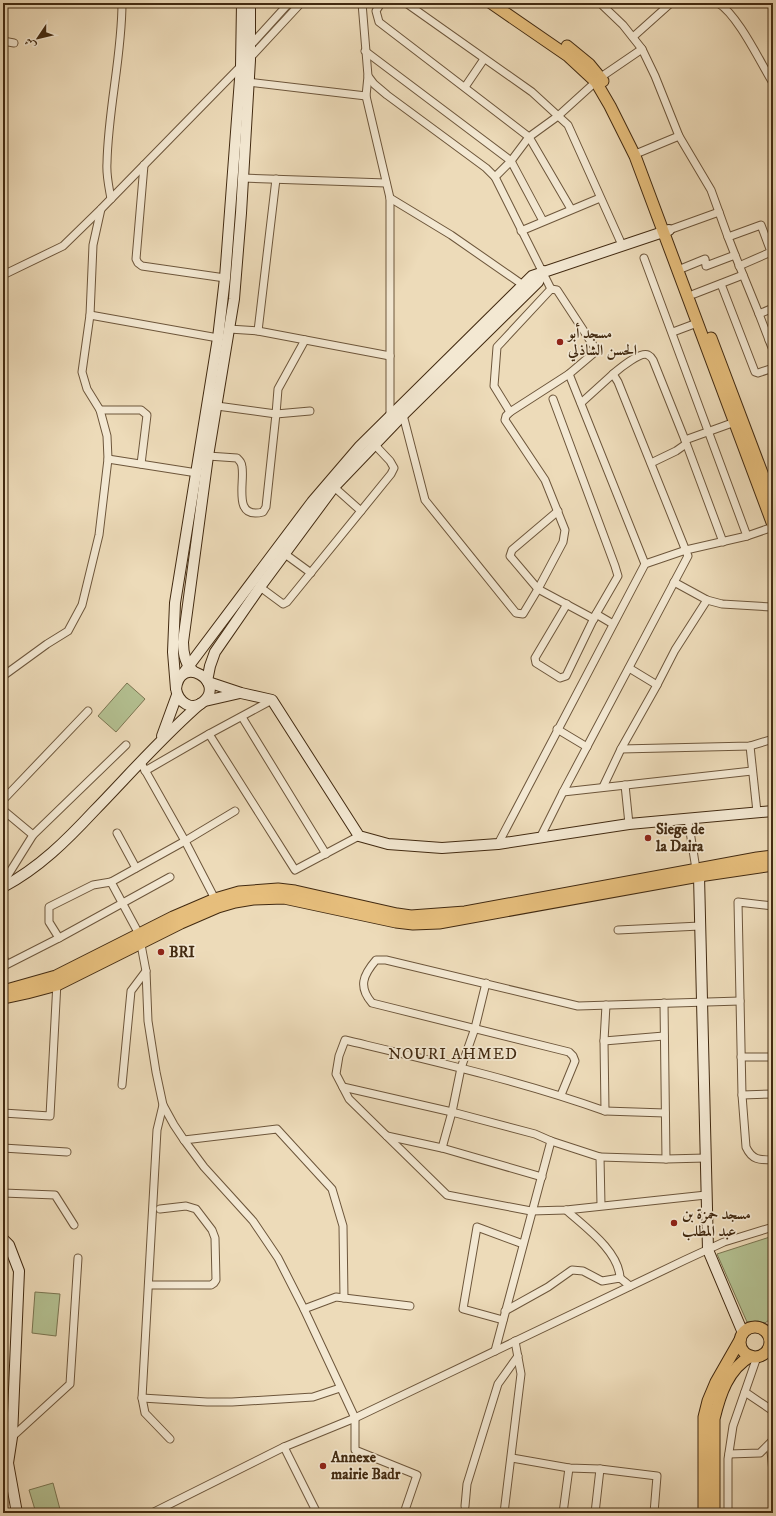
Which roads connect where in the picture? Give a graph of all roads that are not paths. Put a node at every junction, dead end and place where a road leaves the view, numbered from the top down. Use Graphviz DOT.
graph roads {
  1 [pos="122,3"];
  2 [pos="242,3"];
  3 [pos="250,3"];
  4 [pos="289,3"];
  5 [pos="301,3"];
  6 [pos="362,3"];
  7 [pos="381,3"];
  8 [pos="406,3"];
  9 [pos="491,3"];
  10 [pos="502,3"];
  11 [pos="600,3"];
  12 [pos="718,3"];
  13 [pos="665,5"];
  14 [pos="364,17"];
  15 [pos="377,17"];
  16 [pos="633,37"];
  17 [pos="3,41"];
  18 [pos="14,43"];
  19 [pos="250,46"];
  20 [pos="642,49"];
  21 [pos="365,51"];
  22 [pos="250,58"];
  23 [pos="484,59"];
  24 [pos="241,66"];
  25 [pos="368,76"];
  26 [pos="599,80"];
  27 [pos="248,82"];
  28 [pos="773,83"];
  29 [pos="465,87"];
  30 [pos="366,96"];
  31 [pos="558,116"];
  32 [pos="679,136"];
  33 [pos="529,137"];
  34 [pos="638,153"];
  35 [pos="511,161"];
  36 [pos="144,165"];
  37 [pos="495,177"];
  38 [pos="243,178"];
  39 [pos="276,179"];
  40 [pos="386,183"];
  41 [pos="390,198"];
  42 [pos="600,198"];
  43 [pos="111,199"];
  44 [pos="101,209"];
  45 [pos="571,210"];
  46 [pos="719,212"];
  47 [pos="543,221"];
  48 [pos="521,231"];
  49 [pos="666,231"];
  50 [pos="728,237"];
  51 [pos="622,245"];
  52 [pos="772,254"];
  53 [pos="735,255"];
  54 [pos="644,258"];
  55 [pos="739,266"];
  56 [pos="683,268"];
  57 [pos="543,271"];
  58 [pos="3,275"];
  59 [pos="743,275"];
  60 [pos="225,278"];
  61 [pos="721,284"];
  62 [pos="523,285"];
  63 [pos="551,289"];
  64 [pos="694,294"];
  65 [pos="773,308"];
  66 [pos="759,314"];
  67 [pos="90,315"];
  68 [pos="697,323"];
  69 [pos="230,329"];
  70 [pos="258,332"];
  71 [pos="673,332"];
  72 [pos="218,338"];
  73 [pos="771,339"];
  74 [pos="305,340"];
  75 [pos="773,350"];
  76 [pos="390,356"];
  77 [pos="773,368"];
  78 [pos="569,374"];
  79 [pos="613,374"];
  80 [pos="553,400"];
  81 [pos="581,403"];
  82 [pos="217,406"];
  83 [pos="100,410"];
  84 [pos="310,411"];
  85 [pos="510,412"];
  86 [pos="276,414"];
  87 [pos="402,415"];
  88 [pos="390,416"];
  89 [pos="735,422"];
  90 [pos="709,432"];
  91 [pos="685,442"];
  92 [pos="374,444"];
  93 [pos="208,456"];
  94 [pos="108,459"];
  95 [pos="651,463"];
  96 [pos="141,464"];
  97 [pos="197,473"];
  98 [pos="334,487"];
  99 [pos="773,502"];
  100 [pos="361,511"];
  101 [pos="558,511"];
  102 [pos="773,526"];
  103 [pos="747,536"];
  104 [pos="723,542"];
  105 [pos="686,550"];
  106 [pos="285,554"];
  107 [pos="644,564"];
  108 [pos="311,573"];
  109 [pos="674,582"];
  110 [pos="260,587"];
  111 [pos="538,589"];
  112 [pos="708,600"];
  113 [pos="567,604"];
  114 [pos="772,607"];
  115 [pos="595,616"];
  116 [pos="613,624"];
  117 [pos="629,668"];
  118 [pos="192,670"];
  119 [pos="3,676"];
  120 [pos="208,681"];
  121 [pos="657,685"];
  122 [pos="176,692"];
  123 [pos="241,693"];
  124 [pos="272,700"];
  125 [pos="202,703"];
  126 [pos="88,711"];
  127 [pos="242,717"];
  128 [pos="557,729"];
  129 [pos="209,734"];
  130 [pos="773,739"];
  131 [pos="161,740"];
  132 [pos="126,745"];
  133 [pos="750,746"];
  134 [pos="586,747"];
  135 [pos="621,749"];
  136 [pos="143,767"];
  137 [pos="752,771"];
  138 [pos="625,785"];
  139 [pos="603,788"];
  140 [pos="563,792"];
  141 [pos="3,800"];
  142 [pos="3,810"];
  143 [pos="235,811"];
  144 [pos="773,811"];
  145 [pos="757,812"];
  146 [pos="688,819"];
  147 [pos="629,824"];
  148 [pos="117,833"];
  149 [pos="33,835"];
  150 [pos="359,836"];
  151 [pos="540,838"];
  152 [pos="185,841"];
  153 [pos="498,844"];
  154 [pos="326,854"];
  155 [pos="773,856"];
  156 [pos="773,865"];
  157 [pos="136,868"];
  158 [pos="698,873"];
  159 [pos="170,877"];
  160 [pos="111,882"];
  161 [pos="3,883"];
  162 [pos="3,887"];
  163 [pos="215,899"];
  164 [pos="123,902"];
  165 [pos="773,906"];
  166 [pos="700,926"];
  167 [pos="618,930"];
  168 [pos="59,938"];
  169 [pos="140,939"];
  170 [pos="3,956"];
  171 [pos="146,971"];
  172 [pos="57,980"];
  173 [pos="486,983"];
  174 [pos="3,991"];
  175 [pos="3,998"];
  176 [pos="702,1001"];
  177 [pos="740,1001"];
  178 [pos="664,1003"];
  179 [pos="606,1005"];
  180 [pos="475,1028"];
  181 [pos="664,1036"];
  182 [pos="604,1041"];
  183 [pos="742,1057"];
  184 [pos="773,1057"];
  185 [pos="461,1068"];
  186 [pos="122,1085"];
  187 [pos="343,1087"];
  188 [pos="773,1094"];
  189 [pos="742,1095"];
  190 [pos="561,1096"];
  191 [pos="163,1105"];
  192 [pos="605,1111"];
  193 [pos="452,1112"];
  194 [pos="3,1113"];
  195 [pos="665,1113"];
  196 [pos="386,1136"];
  197 [pos="184,1140"];
  198 [pos="551,1141"];
  199 [pos="3,1148"];
  200 [pos="442,1148"];
  201 [pos="67,1152"];
  202 [pos="600,1157"];
  203 [pos="706,1158"];
  204 [pos="666,1159"];
  205 [pos="773,1160"];
  206 [pos="542,1177"];
  207 [pos="3,1192"];
  208 [pos="706,1195"];
  209 [pos="601,1205"];
  210 [pos="160,1209"];
  211 [pos="566,1210"];
  212 [pos="532,1211"];
  213 [pos="74,1225"];
  214 [pos="773,1228"];
  215 [pos="3,1238"];
  216 [pos="523,1244"];
  217 [pos="708,1250"];
  218 [pos="78,1258"];
  219 [pos="620,1278"];
  220 [pos="149,1285"];
  221 [pos="630,1286"];
  222 [pos="344,1298"];
  223 [pos="410,1306"];
  224 [pos="304,1309"];
  225 [pos="505,1311"];
  226 [pos="503,1320"];
  227 [pos="768,1328"];
  228 [pos="742,1337"];
  229 [pos="515,1341"];
  230 [pos="771,1347"];
  231 [pos="495,1350"];
  232 [pos="518,1356"];
  233 [pos="754,1357"];
  234 [pos="340,1388"];
  235 [pos="745,1392"];
  236 [pos="142,1398"];
  237 [pos="773,1411"];
  238 [pos="354,1418"];
  239 [pos="12,1437"];
  240 [pos="170,1440"];
  241 [pos="773,1440"];
  242 [pos="284,1447"];
  243 [pos="729,1454"];
  244 [pos="512,1458"];
  245 [pos="568,1468"];
  246 [pos="600,1469"];
  247 [pos="773,1472"];
  248 [pos="465,1506"];
  249 [pos="17,1513"];
  250 [pos="152,1513"];
  251 [pos="317,1513"];
  252 [pos="404,1513"];
  253 [pos="504,1513"];
  254 [pos="563,1513"];
  255 [pos="595,1513"];
  256 [pos="654,1513"];
  257 [pos="704,1513"];
  258 [pos="714,1513"];
  259 [pos="728,1513"];
  1 -- 43 [label="street"];
  2 -- 24 [label="main road"];
  3 -- 19 [label="main road"];
  4 -- 19 [label="street"];
  5 -- 22 [label="street"];
  6 -- 14 [label="street"];
  7 -- 15 [label="street"];
  8 -- 23 [label="street"];
  9 -- 26 [label="main road"];
  10 -- 26 [label="main road"];
  11 -- 16 [label="street"];
  12 -- 28 [label="street"];
  13 -- 16 [label="street"];
  14 -- 15 [label="street"];
  14 -- 21 [label="street"];
  15 -- 29 [label="street"];
  16 -- 20 [label="street"];
  17 -- 18 [label="street"];
  19 -- 22 [label="main road"];
  19 -- 24 [label="street"];
  20 -- 26 [label="street"];
  20 -- 32 [label="street"];
  21 -- 25 [label="street"];
  21 -- 35 [label="street"];
  22 -- 24 [label="street"];
  22 -- 27 [label="main road"];
  23 -- 29 [label="street"];
  23 -- 31 [label="street"];
  24 -- 36 [label="street"];
  24 -- 60 [label="main road"];
  25 -- 30 [label="street"];
  25 -- 37 [label="street"];
  26 -- 31 [label="street"];
  26 -- 34 [label="main road"];
  26 -- 49 [label="main road"];
  27 -- 30 [label="street"];
  27 -- 38 [label="main road"];
  29 -- 33 [label="street"];
  30 -- 40 [label="street"];
  31 -- 33 [label="street"];
  31 -- 42 [label="street"];
  32 -- 34 [label="street"];
  32 -- 46 [label="street"];
  33 -- 35 [label="street"];
  33 -- 45 [label="street"];
  34 -- 49 [label="main road"];
  35 -- 37 [label="street"];
  35 -- 47 [label="street"];
  36 -- 43 [label="street"];
  36 -- 60 [label="street"];
  37 -- 48 [label="street"];
  38 -- 39 [label="street"];
  38 -- 69 [label="main road"];
  39 -- 40 [label="street"];
  39 -- 70 [label="street"];
  40 -- 41 [label="street"];
  41 -- 62 [label="street"];
  41 -- 76 [label="street"];
  42 -- 45 [label="street"];
  42 -- 51 [label="street"];
  43 -- 44 [label="street"];
  44 -- 58 [label="street"];
  44 -- 67 [label="street"];
  45 -- 47 [label="street"];
  46 -- 49 [label="street"];
  46 -- 50 [label="street"];
  47 -- 48 [label="street"];
  48 -- 57 [label="street"];
  49 -- 51 [label="main road"];
  49 -- 56 [label="main road"];
  49 -- 68 [label="main road"];
  50 -- 52 [label="street"];
  50 -- 53 [label="street"];
  51 -- 57 [label="main road"];
  52 -- 55 [label="street"];
  53 -- 55 [label="street"];
  53 -- 56 [label="street"];
  54 -- 71 [label="street"];
  55 -- 59 [label="street"];
  56 -- 64 [label="main road"];
  57 -- 62 [label="main road"];
  57 -- 63 [label="street"];
  57 -- 87 [label="main road"];
  59 -- 61 [label="street"];
  59 -- 66 [label="street"];
  60 -- 72 [label="main road"];
  61 -- 64 [label="street"];
  61 -- 77 [label="street"];
  62 -- 88 [label="main road"];
  63 -- 78 [label="street"];
  63 -- 85 [label="street"];
  64 -- 99 [label="main road"];
  65 -- 66 [label="street"];
  66 -- 73 [label="street"];
  67 -- 72 [label="street"];
  67 -- 83 [label="street"];
  68 -- 71 [label="street"];
  68 -- 89 [label="main road"];
  69 -- 70 [label="street"];
  69 -- 82 [label="main road"];
  70 -- 74 [label="street"];
  71 -- 90 [label="street"];
  72 -- 97 [label="main road"];
  73 -- 75 [label="street"];
  74 -- 76 [label="street"];
  74 -- 86 [label="street"];
  76 -- 88 [label="street"];
  78 -- 81 [label="street"];
  78 -- 85 [label="street"];
  79 -- 81 [label="street"];
  79 -- 91 [label="street"];
  79 -- 95 [label="street"];
  80 -- 115 [label="street"];
  81 -- 107 [label="street"];
  82 -- 86 [label="street"];
  82 -- 93 [label="main road"];
  83 -- 94 [label="street"];
  83 -- 96 [label="street"];
  84 -- 86 [label="street"];
  85 -- 101 [label="street"];
  86 -- 93 [label="street"];
  87 -- 92 [label="main road"];
  87 -- 111 [label="street"];
  88 -- 118 [label="main road"];
  89 -- 90 [label="street"];
  89 -- 102 [label="main road"];
  90 -- 91 [label="street"];
  90 -- 103 [label="street"];
  91 -- 95 [label="street"];
  91 -- 104 [label="street"];
  92 -- 98 [label="main road"];
  92 -- 100 [label="street"];
  93 -- 118 [label="main road"];
  94 -- 96 [label="street"];
  94 -- 119 [label="street"];
  95 -- 105 [label="street"];
  96 -- 97 [label="street"];
  97 -- 122 [label="main road"];
  98 -- 100 [label="street"];
  98 -- 106 [label="main road"];
  100 -- 108 [label="street"];
  101 -- 111 [label="street"];
  101 -- 111 [label="street"];
  102 -- 103 [label="street"];
  103 -- 104 [label="street"];
  104 -- 105 [label="street"];
  105 -- 107 [label="street"];
  105 -- 109 [label="street"];
  106 -- 108 [label="street"];
  106 -- 110 [label="main road"];
  107 -- 116 [label="street"];
  108 -- 110 [label="street"];
  109 -- 112 [label="street"];
  109 -- 117 [label="street"];
  110 -- 120 [label="main road"];
  111 -- 113 [label="street"];
  112 -- 114 [label="street"];
  112 -- 121 [label="street"];
  113 -- 115 [label="street"];
  113 -- 115 [label="street"];
  115 -- 116 [label="street"];
  116 -- 128 [label="street"];
  117 -- 121 [label="street"];
  117 -- 134 [label="street"];
  118 -- 120 [label="main road"];
  118 -- 122 [label="main road"];
  120 -- 123 [label="main road"];
  120 -- 125 [label="main road"];
  121 -- 135 [label="street"];
  122 -- 125 [label="main road"];
  122 -- 131 [label="main road"];
  123 -- 124 [label="main road"];
  123 -- 125 [label="main road"];
  124 -- 127 [label="street"];
  124 -- 150 [label="main road"];
  125 -- 131 [label="main road"];
  126 -- 141 [label="street"];
  127 -- 129 [label="street"];
  127 -- 154 [label="street"];
  128 -- 134 [label="street"];
  128 -- 153 [label="street"];
  129 -- 136 [label="street"];
  129 -- 154 [label="street"];
  130 -- 133 [label="street"];
  131 -- 136 [label="main road"];
  132 -- 149 [label="street"];
  133 -- 135 [label="street"];
  133 -- 137 [label="street"];
  134 -- 140 [label="street"];
  135 -- 139 [label="street"];
  136 -- 152 [label="street"];
  136 -- 162 [label="main road"];
  137 -- 138 [label="street"];
  137 -- 145 [label="street"];
  138 -- 139 [label="street"];
  138 -- 147 [label="street"];
  139 -- 140 [label="street"];
  140 -- 151 [label="street"];
  142 -- 149 [label="street"];
  143 -- 152 [label="street"];
  144 -- 145 [label="main road"];
  145 -- 146 [label="main road"];
  146 -- 147 [label="main road"];
  146 -- 158 [label="street"];
  147 -- 151 [label="main road"];
  148 -- 157 [label="street"];
  149 -- 161 [label="street"];
  150 -- 153 [label="main road"];
  150 -- 154 [label="street"];
  151 -- 153 [label="main road"];
  152 -- 157 [label="street"];
  152 -- 163 [label="street"];
  155 -- 158 [label="main road"];
  156 -- 158 [label="main road"];
  157 -- 160 [label="street"];
  158 -- 163 [label="main road"];
  158 -- 166 [label="main road"];
  158 -- 169 [label="main road"];
  159 -- 164 [label="street"];
  160 -- 164 [label="street"];
  160 -- 168 [label="street"];
  163 -- 169 [label="main road"];
  164 -- 168 [label="street"];
  164 -- 169 [label="street"];
  165 -- 177 [label="street"];
  166 -- 167 [label="street"];
  166 -- 176 [label="main road"];
  168 -- 170 [label="street"];
  169 -- 171 [label="street"];
  169 -- 172 [label="main road"];
  171 -- 186 [label="street"];
  171 -- 191 [label="street"];
  172 -- 174 [label="main road"];
  172 -- 175 [label="main road"];
  172 -- 194 [label="street"];
  173 -- 179 [label="street"];
  173 -- 180 [label="street"];
  173 -- 180 [label="street"];
  176 -- 177 [label="street"];
  176 -- 178 [label="street"];
  176 -- 203 [label="main road"];
  177 -- 183 [label="street"];
  178 -- 179 [label="street"];
  178 -- 181 [label="street"];
  179 -- 182 [label="street"];
  180 -- 185 [label="street"];
  180 -- 190 [label="street"];
  181 -- 182 [label="street"];
  181 -- 195 [label="street"];
  182 -- 192 [label="street"];
  183 -- 184 [label="street"];
  183 -- 189 [label="street"];
  185 -- 187 [label="street"];
  185 -- 190 [label="street"];
  185 -- 193 [label="street"];
  187 -- 193 [label="street"];
  187 -- 196 [label="street"];
  188 -- 189 [label="street"];
  189 -- 205 [label="street"];
  190 -- 192 [label="street"];
  191 -- 197 [label="street"];
  191 -- 220 [label="street"];
  192 -- 195 [label="street"];
  193 -- 198 [label="street"];
  193 -- 200 [label="street"];
  195 -- 204 [label="street"];
  196 -- 200 [label="street"];
  196 -- 212 [label="street"];
  197 -- 222 [label="street"];
  197 -- 224 [label="street"];
  198 -- 202 [label="street"];
  198 -- 206 [label="street"];
  199 -- 201 [label="street"];
  200 -- 206 [label="street"];
  202 -- 204 [label="street"];
  202 -- 209 [label="street"];
  203 -- 204 [label="street"];
  203 -- 208 [label="main road"];
  206 -- 212 [label="street"];
  207 -- 213 [label="street"];
  208 -- 209 [label="street"];
  208 -- 217 [label="main road"];
  209 -- 211 [label="street"];
  210 -- 220 [label="street"];
  211 -- 212 [label="street"];
  211 -- 219 [label="street"];
  212 -- 216 [label="street"];
  214 -- 217 [label="street"];
  215 -- 239 [label="main road"];
  216 -- 225 [label="street"];
  216 -- 226 [label="street"];
  217 -- 221 [label="street"];
  217 -- 228 [label="main road"];
  218 -- 239 [label="street"];
  219 -- 221 [label="street"];
  219 -- 225 [label="street"];
  220 -- 236 [label="street"];
  221 -- 229 [label="street"];
  222 -- 223 [label="street"];
  222 -- 224 [label="street"];
  224 -- 234 [label="street"];
  225 -- 226 [label="street"];
  226 -- 231 [label="street"];
  227 -- 228 [label="main road"];
  227 -- 230 [label="main road"];
  228 -- 233 [label="main road"];
  228 -- 257 [label="main road"];
  229 -- 231 [label="street"];
  229 -- 232 [label="street"];
  230 -- 233 [label="main road"];
  231 -- 238 [label="street"];
  232 -- 244 [label="street"];
  232 -- 248 [label="street"];
  233 -- 235 [label="street"];
  233 -- 258 [label="main road"];
  234 -- 236 [label="street"];
  234 -- 238 [label="street"];
  235 -- 237 [label="street"];
  235 -- 243 [label="street"];
  236 -- 240 [label="street"];
  238 -- 242 [label="street"];
  238 -- 252 [label="street"];
  239 -- 249 [label="main road"];
  241 -- 243 [label="street"];
  241 -- 247 [label="street"];
  242 -- 250 [label="street"];
  242 -- 251 [label="street"];
  243 -- 259 [label="street"];
  244 -- 245 [label="street"];
  244 -- 253 [label="street"];
  245 -- 246 [label="street"];
  245 -- 254 [label="street"];
  246 -- 255 [label="street"];
  246 -- 256 [label="street"];
}
